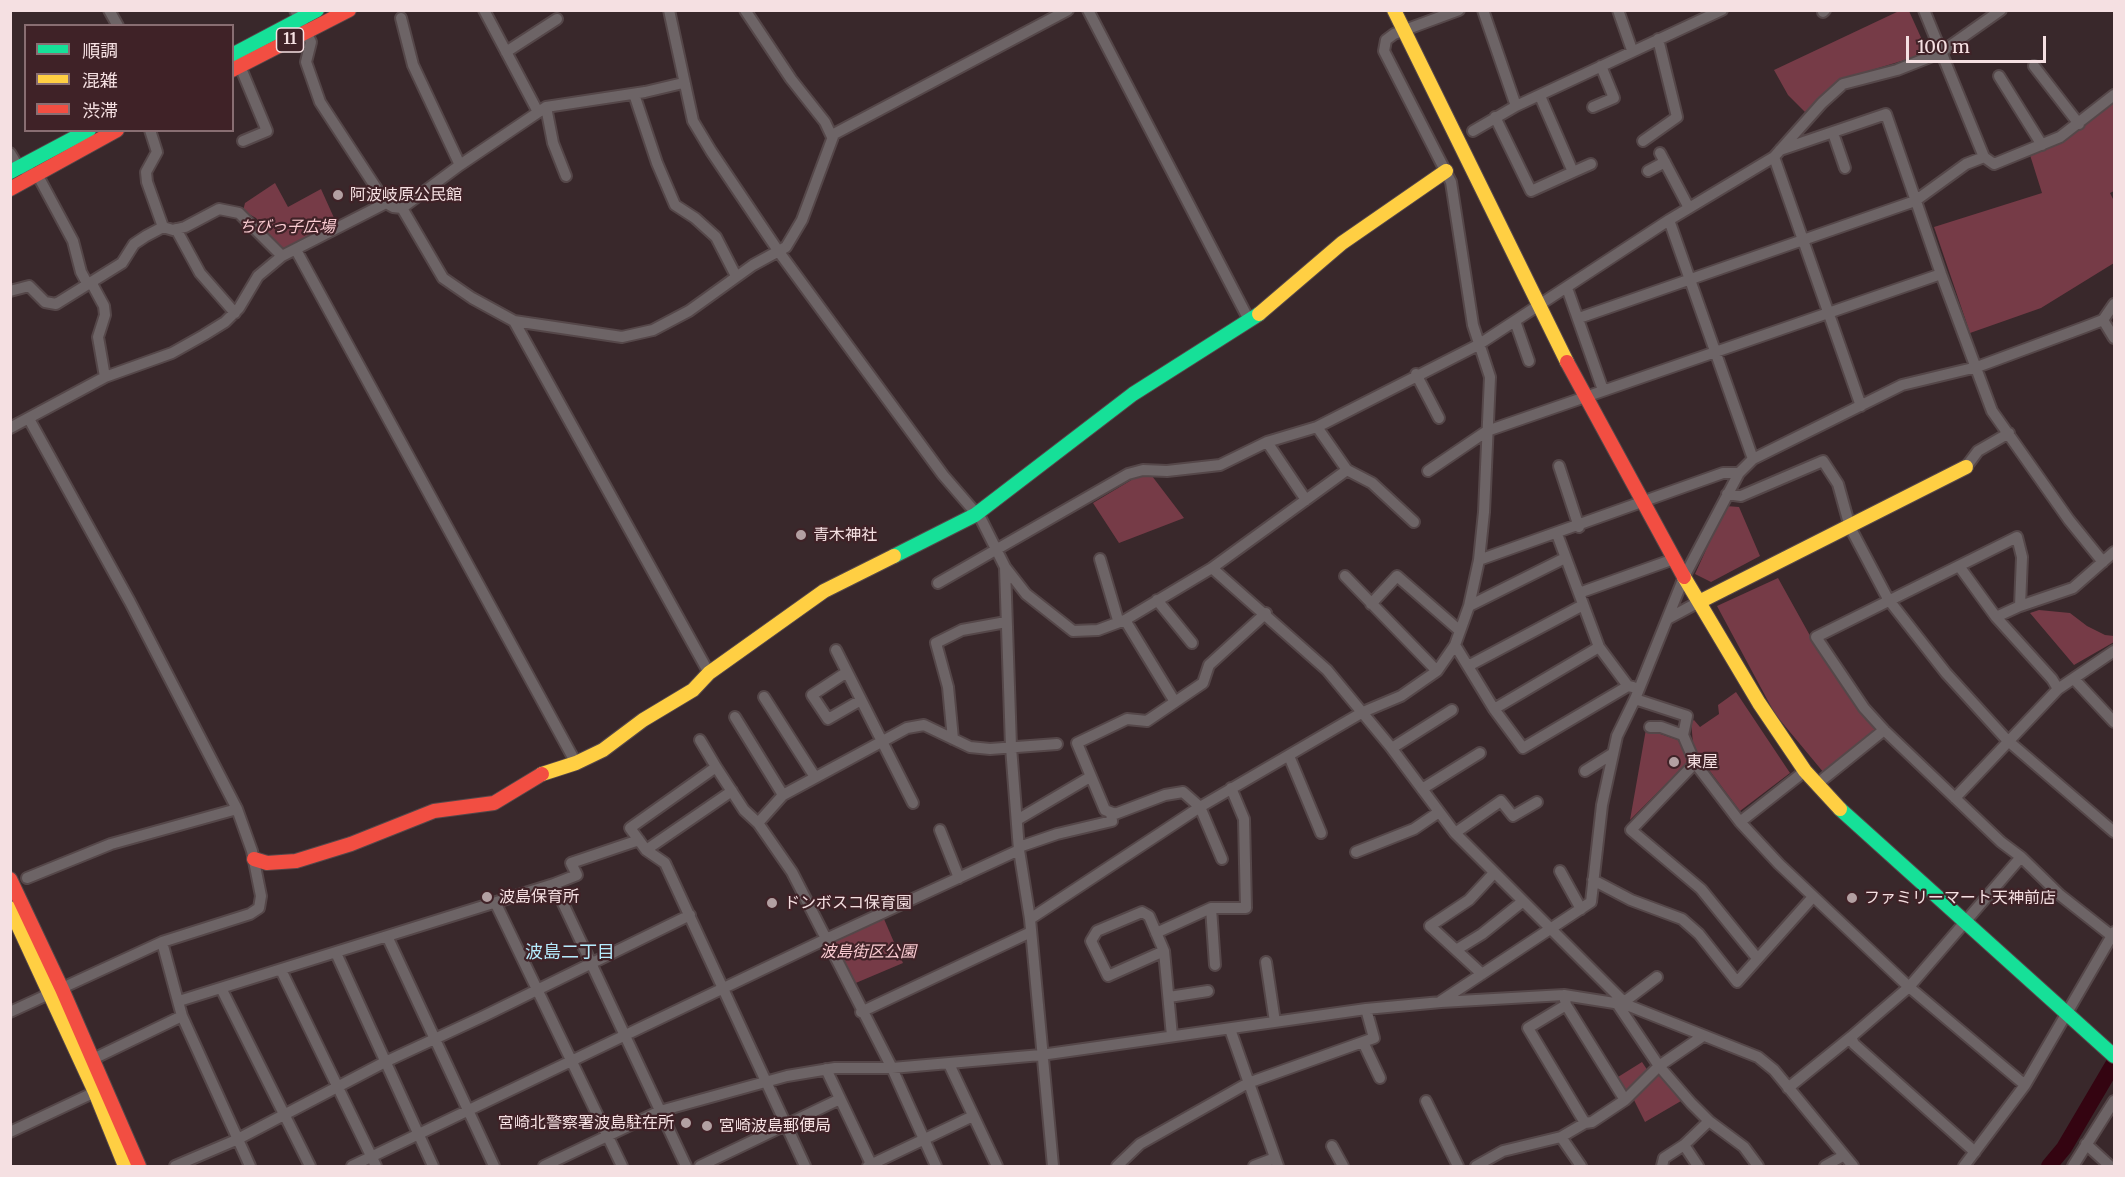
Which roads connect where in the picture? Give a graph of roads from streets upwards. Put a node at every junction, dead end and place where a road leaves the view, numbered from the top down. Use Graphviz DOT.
graph roads {
  1 [pos="109,10"];
  2 [pos="318,10"];
  3 [pos="348,10"];
  4 [pos="484,10"];
  5 [pos="669,10"];
  6 [pos="745,10"];
  7 [pos="1068,10"];
  8 [pos="1088,10"];
  9 [pos="1394,10"];
  10 [pos="1459,10"];
  11 [pos="1483,10"];
  12 [pos="1618,10"];
  13 [pos="1722,10"];
  14 [pos="1924,10"];
  15 [pos="2001,10"];
  16 [pos="401,18"];
  17 [pos="557,19"];
  18 [pos="301,20"];
  19 [pos="117,24"];
  20 [pos="1404,30"];
  21 [pos="1658,39"];
  22 [pos="1632,50"];
  23 [pos="506,52"];
  24 [pos="1940,53"];
  25 [pos="235,64"];
  26 [pos="1601,66"];
  27 [pos="2034,66"];
  28 [pos="1999,76"];
  29 [pos="683,83"];
  30 [pos="634,94"];
  31 [pos="2115,95"];
  32 [pos="1540,96"];
  33 [pos="1516,106"];
  34 [pos="1593,107"];
  35 [pos="542,110"];
  36 [pos="1495,117"];
  37 [pos="2079,124"];
  38 [pos="1473,131"];
  39 [pos="85,132"];
  40 [pos="113,132"];
  41 [pos="151,132"];
  42 [pos="1833,133"];
  43 [pos="832,137"];
  44 [pos="243,141"];
  45 [pos="1643,141"];
  46 [pos="2042,145"];
  47 [pos="10,153"];
  48 [pos="1777,154"];
  49 [pos="1984,157"];
  50 [pos="1591,164"];
  51 [pos="460,165"];
  52 [pos="1845,168"];
  53 [pos="15,170"];
  54 [pos="1446,171"];
  55 [pos="1648,171"];
  56 [pos="1573,172"];
  57 [pos="37,174"];
  58 [pos="566,176"];
  59 [pos="10,189"];
  60 [pos="1915,201"];
  61 [pos="386,203"];
  62 [pos="402,208"];
  63 [pos="1689,208"];
  64 [pos="1669,220"];
  65 [pos="163,227"];
  66 [pos="176,229"];
  67 [pos="1803,239"];
  68 [pos="296,250"];
  69 [pos="779,252"];
  70 [pos="282,256"];
  71 [pos="1941,274"];
  72 [pos="736,276"];
  73 [pos="1690,279"];
  74 [pos="89,282"];
  75 [pos="1567,288"];
  76 [pos="10,291"];
  77 [pos="2115,304"];
  78 [pos="1540,305"];
  79 [pos="235,313"];
  80 [pos="1828,313"];
  81 [pos="1579,318"];
  82 [pos="1249,320"];
  83 [pos="2103,320"];
  84 [pos="514,321"];
  85 [pos="1515,321"];
  86 [pos="2115,338"];
  87 [pos="1478,345"];
  88 [pos="1715,352"];
  89 [pos="1529,361"];
  90 [pos="1977,367"];
  91 [pos="1416,374"];
  92 [pos="105,377"];
  93 [pos="1603,390"];
  94 [pos="1584,398"];
  95 [pos="1861,406"];
  96 [pos="1439,418"];
  97 [pos="28,419"];
  98 [pos="1317,427"];
  99 [pos="10,428"];
  100 [pos="1488,431"];
  101 [pos="2009,433"];
  102 [pos="1267,442"];
  103 [pos="1753,459"];
  104 [pos="1559,466"];
  105 [pos="1966,467"];
  106 [pos="1347,470"];
  107 [pos="1428,471"];
  108 [pos="1739,473"];
  109 [pos="1728,494"];
  110 [pos="1306,500"];
  111 [pos="1641,504"];
  112 [pos="975,515"];
  113 [pos="1414,522"];
  114 [pos="1579,526"];
  115 [pos="1850,526"];
  116 [pos="1557,534"];
  117 [pos="999,551"];
  118 [pos="2115,552"];
  119 [pos="1100,558"];
  120 [pos="1565,558"];
  121 [pos="1674,559"];
  122 [pos="1479,560"];
  123 [pos="2103,562"];
  124 [pos="1959,566"];
  125 [pos="1005,567"];
  126 [pos="1212,567"];
  127 [pos="1344,576"];
  128 [pos="1684,577"];
  129 [pos="938,584"];
  130 [pos="1579,593"];
  131 [pos="1888,599"];
  132 [pos="1157,600"];
  133 [pos="1699,602"];
  134 [pos="1371,604"];
  135 [pos="1583,605"];
  136 [pos="1469,606"];
  137 [pos="2020,606"];
  138 [pos="1266,613"];
  139 [pos="1996,617"];
  140 [pos="1669,618"];
  141 [pos="1122,620"];
  142 [pos="1006,622"];
  143 [pos="1460,631"];
  144 [pos="1192,643"];
  145 [pos="1455,645"];
  146 [pos="1599,647"];
  147 [pos="836,650"];
  148 [pos="2115,651"];
  149 [pos="1470,665"];
  150 [pos="1437,671"];
  151 [pos="847,672"];
  152 [pos="709,673"];
  153 [pos="2074,679"];
  154 [pos="2058,689"];
  155 [pos="1634,691"];
  156 [pos="764,697"];
  157 [pos="861,700"];
  158 [pos="1175,702"];
  159 [pos="1494,709"];
  160 [pos="1452,710"];
  161 [pos="1363,712"];
  162 [pos="735,717"];
  163 [pos="2115,722"];
  164 [pos="1650,728"];
  165 [pos="1884,730"];
  166 [pos="1683,735"];
  167 [pos="953,739"];
  168 [pos="700,740"];
  169 [pos="2007,740"];
  170 [pos="882,742"];
  171 [pos="1057,744"];
  172 [pos="1011,747"];
  173 [pos="1392,748"];
  174 [pos="1479,753"];
  175 [pos="1612,754"];
  176 [pos="1288,756"];
  177 [pos="576,763"];
  178 [pos="1695,763"];
  179 [pos="716,766"];
  180 [pos="1586,771"];
  181 [pos="1805,771"];
  182 [pos="815,777"];
  183 [pos="1090,777"];
  184 [pos="1817,784"];
  185 [pos="1231,788"];
  186 [pos="1422,789"];
  187 [pos="732,791"];
  188 [pos="783,795"];
  189 [pos="1955,798"];
  190 [pos="1537,802"];
  191 [pos="913,803"];
  192 [pos="1200,807"];
  193 [pos="237,809"];
  194 [pos="1439,812"];
  195 [pos="1111,813"];
  196 [pos="1017,820"];
  197 [pos="1740,822"];
  198 [pos="758,823"];
  199 [pos="940,830"];
  200 [pos="2115,832"];
  201 [pos="1321,833"];
  202 [pos="1455,833"];
  203 [pos="639,840"];
  204 [pos="1019,848"];
  205 [pos="646,850"];
  206 [pos="1356,852"];
  207 [pos="2021,857"];
  208 [pos="254,859"];
  209 [pos="1222,859"];
  210 [pos="1560,871"];
  211 [pos="1494,873"];
  212 [pos="27,878"];
  213 [pos="959,878"];
  214 [pos="10,879"];
  215 [pos="1593,880"];
  216 [pos="554,884"];
  217 [pos="1812,898"];
  218 [pos="1522,902"];
  219 [pos="496,904"];
  220 [pos="10,908"];
  221 [pos="1211,908"];
  222 [pos="1581,909"];
  223 [pos="690,915"];
  224 [pos="1030,919"];
  225 [pos="1964,924"];
  226 [pos="1551,928"];
  227 [pos="1031,932"];
  228 [pos="1156,933"];
  229 [pos="2113,934"];
  230 [pos="387,936"];
  231 [pos="826,939"];
  232 [pos="162,942"];
  233 [pos="1456,950"];
  234 [pos="1164,951"];
  235 [pos="336,953"];
  236 [pos="1757,958"];
  237 [pos="1266,962"];
  238 [pos="591,963"];
  239 [pos="1215,965"];
  240 [pos="281,970"];
  241 [pos="1482,974"];
  242 [pos="1657,977"];
  243 [pos="1909,987"];
  244 [pos="221,988"];
  245 [pos="723,988"];
  246 [pos="537,989"];
  247 [pos="56,991"];
  248 [pos="1208,991"];
  249 [pos="1169,997"];
  250 [pos="1565,1000"];
  251 [pos="179,1001"];
  252 [pos="1441,1002"];
  253 [pos="1623,1004"];
  254 [pos="1366,1009"];
  255 [pos="10,1012"];
  256 [pos="861,1012"];
  257 [pos="2068,1014"];
  258 [pos="182,1016"];
  259 [pos="1275,1022"];
  260 [pos="1230,1029"];
  261 [pos="625,1035"];
  262 [pos="1172,1036"];
  263 [pos="1703,1036"];
  264 [pos="1851,1037"];
  265 [pos="435,1039"];
  266 [pos="1363,1042"];
  267 [pos="1041,1055"];
  268 [pos="2115,1056"];
  269 [pos="93,1059"];
  270 [pos="571,1061"];
  271 [pos="385,1062"];
  272 [pos="949,1064"];
  273 [pos="1659,1066"];
  274 [pos="892,1068"];
  275 [pos="826,1069"];
  276 [pos="1380,1078"];
  277 [pos="765,1081"];
  278 [pos="1248,1083"];
  279 [pos="2025,1085"];
  280 [pos="336,1086"];
  281 [pos="1788,1088"];
  282 [pos="95,1092"];
  283 [pos="840,1099"];
  284 [pos="1625,1100"];
  285 [pos="1426,1101"];
  286 [pos="2115,1101"];
  287 [pos="469,1110"];
  288 [pos="660,1111"];
  289 [pos="284,1114"];
  290 [pos="973,1116"];
  291 [pos="1709,1121"];
  292 [pos="1585,1122"];
  293 [pos="786,1125"];
  294 [pos="10,1132"];
  295 [pos="418,1135"];
  296 [pos="607,1136"];
  297 [pos="1561,1137"];
  298 [pos="236,1140"];
  299 [pos="923,1140"];
  300 [pos="2086,1144"];
  301 [pos="1684,1145"];
  302 [pos="1332,1146"];
  303 [pos="1975,1152"];
  304 [pos="1843,1156"];
  305 [pos="374,1162"];
  306 [pos="1276,1162"];
  307 [pos="871,1166"];
  308 [pos="125,1167"];
  309 [pos="139,1167"];
  310 [pos="175,1167"];
  311 [pos="250,1167"];
  312 [pos="310,1167"];
  313 [pos="352,1167"];
  314 [pos="433,1167"];
  315 [pos="494,1167"];
  316 [pos="544,1167"];
  317 [pos="622,1167"];
  318 [pos="686,1167"];
  319 [pos="700,1167"];
  320 [pos="805,1167"];
  321 [pos="936,1167"];
  322 [pos="997,1167"];
  323 [pos="1053,1167"];
  324 [pos="1116,1167"];
  325 [pos="1254,1167"];
  326 [pos="1343,1167"];
  327 [pos="1458,1167"];
  328 [pos="1476,1167"];
  329 [pos="1581,1167"];
  330 [pos="1662,1167"];
  331 [pos="1698,1167"];
  332 [pos="1758,1167"];
  333 [pos="1825,1167"];
  334 [pos="1853,1167"];
  335 [pos="1964,1167"];
  336 [pos="2073,1167"];
  337 [pos="2110,1167"];
  1 -- 19 [label="street"];
  2 -- 18 [label="street, 11"];
  3 -- 18 [label="street, 11"];
  4 -- 23 [label="street"];
  5 -- 29 [label="street"];
  6 -- 43 [label="street"];
  7 -- 43 [label="street"];
  8 -- 82 [label="street"];
  9 -- 20 [label="street"];
  10 -- 20 [label="street"];
  11 -- 33 [label="street"];
  12 -- 22 [label="street"];
  13 -- 21 [label="street"];
  14 -- 24 [label="street"];
  15 -- 24 [label="street"];
  16 -- 51 [label="street"];
  17 -- 23 [label="street"];
  18 -- 25 [label="street, 11"];
  18 -- 61 [label="street"];
  20 -- 54 [label="street"];
  20 -- 78 [label="street"];
  21 -- 22 [label="street"];
  21 -- 45 [label="street"];
  22 -- 26 [label="street"];
  23 -- 35 [label="street"];
  24 -- 48 [label="street"];
  24 -- 49 [label="street"];
  25 -- 44 [label="street"];
  26 -- 32 [label="street"];
  26 -- 34 [label="street"];
  27 -- 37 [label="street"];
  28 -- 46 [label="street"];
  29 -- 30 [label="street"];
  29 -- 69 [label="street"];
  30 -- 35 [label="street"];
  30 -- 72 [label="street"];
  31 -- 37 [label="street"];
  32 -- 33 [label="street"];
  32 -- 56 [label="street"];
  33 -- 36 [label="street"];
  35 -- 51 [label="street"];
  35 -- 58 [label="street"];
  36 -- 38 [label="street"];
  36 -- 56 [label="street"];
  37 -- 46 [label="street"];
  39 -- 53 [label="street"];
  40 -- 57 [label="street"];
  41 -- 65 [label="street"];
  42 -- 48 [label="street"];
  42 -- 52 [label="street"];
  42 -- 60 [label="street"];
  43 -- 69 [label="street"];
  46 -- 49 [label="street"];
  47 -- 53 [label="street"];
  48 -- 63 [label="street"];
  48 -- 67 [label="street"];
  49 -- 60 [label="street"];
  50 -- 56 [label="street"];
  51 -- 62 [label="street"];
  53 -- 57 [label="street"];
  54 -- 82 [label="street"];
  54 -- 87 [label="street"];
  55 -- 63 [label="street"];
  57 -- 59 [label="street"];
  57 -- 74 [label="street"];
  60 -- 67 [label="street"];
  60 -- 71 [label="street"];
  61 -- 62 [label="street"];
  61 -- 68 [label="street"];
  62 -- 84 [label="street"];
  63 -- 64 [label="street"];
  64 -- 73 [label="street"];
  64 -- 75 [label="street"];
  65 -- 66 [label="street"];
  65 -- 74 [label="street"];
  66 -- 70 [label="street"];
  66 -- 79 [label="street"];
  67 -- 73 [label="street"];
  67 -- 80 [label="street"];
  68 -- 70 [label="street"];
  68 -- 177 [label="street"];
  69 -- 72 [label="street"];
  69 -- 112 [label="street"];
  70 -- 79 [label="street"];
  71 -- 80 [label="street"];
  71 -- 90 [label="street"];
  72 -- 84 [label="street"];
  73 -- 81 [label="street"];
  73 -- 88 [label="street"];
  74 -- 76 [label="street"];
  74 -- 92 [label="street"];
  75 -- 78 [label="street"];
  75 -- 81 [label="street"];
  77 -- 83 [label="street"];
  78 -- 85 [label="street"];
  78 -- 94 [label="street"];
  79 -- 92 [label="street"];
  80 -- 88 [label="street"];
  80 -- 95 [label="street"];
  81 -- 93 [label="street"];
  82 -- 112 [label="street"];
  83 -- 86 [label="street"];
  83 -- 90 [label="street"];
  84 -- 152 [label="street"];
  85 -- 87 [label="street"];
  85 -- 89 [label="street"];
  87 -- 91 [label="street"];
  87 -- 100 [label="street"];
  88 -- 93 [label="street"];
  88 -- 103 [label="street"];
  90 -- 95 [label="street"];
  90 -- 101 [label="street"];
  91 -- 96 [label="street"];
  91 -- 98 [label="street"];
  92 -- 97 [label="street"];
  93 -- 94 [label="street"];
  94 -- 100 [label="street"];
  94 -- 111 [label="street"];
  95 -- 103 [label="street"];
  97 -- 99 [label="street"];
  97 -- 193 [label="street"];
  98 -- 102 [label="street"];
  98 -- 106 [label="street"];
  100 -- 107 [label="street"];
  100 -- 122 [label="street"];
  101 -- 105 [label="street"];
  101 -- 123 [label="street"];
  102 -- 110 [label="street"];
  102 -- 117 [label="street"];
  103 -- 108 [label="street"];
  104 -- 114 [label="street"];
  105 -- 115 [label="street"];
  106 -- 110 [label="street"];
  106 -- 113 [label="street"];
  108 -- 109 [label="street"];
  108 -- 111 [label="street"];
  109 -- 115 [label="street"];
  109 -- 128 [label="street"];
  110 -- 126 [label="street"];
  111 -- 114 [label="street"];
  111 -- 121 [label="street"];
  112 -- 117 [label="street"];
  112 -- 152 [label="street"];
  114 -- 116 [label="street"];
  115 -- 131 [label="street"];
  115 -- 133 [label="street"];
  116 -- 120 [label="street"];
  116 -- 122 [label="street"];
  117 -- 125 [label="street"];
  117 -- 129 [label="street"];
  118 -- 123 [label="street"];
  119 -- 141 [label="street"];
  120 -- 130 [label="street"];
  120 -- 136 [label="street"];
  121 -- 128 [label="street"];
  121 -- 130 [label="street"];
  122 -- 136 [label="street"];
  123 -- 137 [label="street"];
  124 -- 131 [label="street"];
  124 -- 137 [label="street"];
  124 -- 139 [label="street"];
  125 -- 141 [label="street"];
  125 -- 142 [label="street"];
  126 -- 132 [label="street"];
  126 -- 138 [label="street"];
  127 -- 134 [label="street"];
  128 -- 133 [label="street"];
  128 -- 140 [label="street"];
  130 -- 135 [label="street"];
  131 -- 165 [label="street"];
  131 -- 169 [label="street"];
  132 -- 141 [label="street"];
  132 -- 144 [label="street"];
  133 -- 140 [label="street"];
  133 -- 181 [label="street"];
  134 -- 143 [label="street"];
  134 -- 150 [label="street"];
  135 -- 146 [label="street"];
  135 -- 149 [label="street"];
  136 -- 143 [label="street"];
  137 -- 139 [label="street"];
  138 -- 158 [label="street"];
  138 -- 161 [label="street"];
  139 -- 154 [label="street"];
  140 -- 155 [label="street"];
  141 -- 158 [label="street"];
  142 -- 167 [label="street"];
  142 -- 172 [label="street"];
  143 -- 145 [label="street"];
  145 -- 149 [label="street"];
  145 -- 150 [label="street"];
  146 -- 155 [label="street"];
  146 -- 159 [label="street"];
  147 -- 151 [label="street"];
  148 -- 153 [label="street"];
  149 -- 159 [label="street"];
  150 -- 161 [label="street"];
  151 -- 157 [label="street"];
  151 -- 157 [label="street"];
  152 -- 177 [label="street"];
  153 -- 154 [label="street"];
  153 -- 163 [label="street"];
  154 -- 169 [label="street"];
  155 -- 159 [label="street"];
  155 -- 166 [label="street"];
  155 -- 175 [label="street"];
  156 -- 182 [label="street"];
  157 -- 170 [label="street"];
  158 -- 183 [label="street"];
  160 -- 173 [label="street"];
  161 -- 173 [label="street"];
  161 -- 176 [label="street"];
  162 -- 188 [label="street"];
  164 -- 166 [label="street"];
  165 -- 184 [label="street"];
  165 -- 189 [label="street"];
  166 -- 178 [label="street"];
  167 -- 170 [label="street"];
  167 -- 172 [label="street"];
  168 -- 179 [label="street"];
  169 -- 189 [label="street"];
  169 -- 200 [label="street"];
  170 -- 182 [label="street"];
  170 -- 191 [label="street"];
  171 -- 172 [label="street"];
  172 -- 196 [label="street"];
  173 -- 186 [label="street"];
  174 -- 186 [label="street"];
  175 -- 180 [label="street"];
  175 -- 215 [label="street"];
  176 -- 185 [label="street"];
  176 -- 201 [label="street"];
  177 -- 208 [label="street"];
  178 -- 197 [label="street"];
  178 -- 236 [label="street"];
  179 -- 187 [label="street"];
  179 -- 203 [label="street"];
  181 -- 184 [label="street"];
  181 -- 197 [label="street"];
  182 -- 188 [label="street"];
  183 -- 195 [label="street"];
  183 -- 196 [label="street"];
  184 -- 225 [label="street"];
  185 -- 192 [label="street"];
  185 -- 221 [label="street"];
  186 -- 194 [label="street"];
  187 -- 198 [label="street"];
  187 -- 205 [label="street"];
  188 -- 198 [label="street"];
  189 -- 207 [label="street"];
  190 -- 202 [label="street"];
  192 -- 195 [label="street"];
  192 -- 209 [label="street"];
  192 -- 224 [label="street"];
  193 -- 208 [label="street"];
  193 -- 212 [label="street"];
  194 -- 202 [label="street"];
  194 -- 206 [label="street"];
  195 -- 204 [label="street"];
  196 -- 204 [label="street"];
  197 -- 217 [label="street"];
  198 -- 231 [label="street"];
  199 -- 213 [label="street"];
  202 -- 211 [label="street"];
  203 -- 205 [label="street"];
  203 -- 216 [label="street"];
  204 -- 213 [label="street"];
  204 -- 224 [label="street"];
  205 -- 223 [label="street"];
  207 -- 225 [label="street"];
  207 -- 229 [label="street"];
  208 -- 232 [label="street"];
  210 -- 222 [label="street"];
  211 -- 218 [label="street"];
  211 -- 233 [label="street"];
  213 -- 231 [label="street"];
  214 -- 247 [label="street"];
  215 -- 222 [label="street"];
  215 -- 236 [label="street"];
  216 -- 219 [label="street"];
  216 -- 238 [label="street"];
  217 -- 236 [label="street"];
  217 -- 243 [label="street"];
  218 -- 226 [label="street"];
  218 -- 233 [label="street"];
  219 -- 230 [label="street"];
  219 -- 246 [label="street"];
  220 -- 247 [label="street"];
  221 -- 228 [label="street"];
  221 -- 239 [label="street"];
  222 -- 226 [label="street"];
  223 -- 238 [label="street"];
  223 -- 245 [label="street"];
  224 -- 227 [label="street"];
  225 -- 243 [label="street"];
  225 -- 257 [label="street"];
  226 -- 241 [label="street"];
  226 -- 253 [label="street"];
  227 -- 256 [label="street"];
  227 -- 267 [label="street"];
  228 -- 234 [label="street"];
  228 -- 234 [label="street"];
  229 -- 257 [label="street"];
  230 -- 235 [label="street"];
  230 -- 265 [label="street"];
  231 -- 245 [label="street"];
  231 -- 256 [label="street"];
  232 -- 247 [label="street"];
  232 -- 251 [label="street"];
  233 -- 241 [label="street"];
  234 -- 249 [label="street"];
  235 -- 240 [label="street"];
  235 -- 271 [label="street"];
  237 -- 259 [label="street"];
  238 -- 246 [label="street"];
  238 -- 261 [label="street"];
  240 -- 244 [label="street"];
  240 -- 280 [label="street"];
  241 -- 252 [label="street"];
  242 -- 253 [label="street"];
  243 -- 264 [label="street"];
  243 -- 279 [label="street"];
  244 -- 251 [label="street"];
  244 -- 289 [label="street"];
  245 -- 261 [label="street"];
  245 -- 277 [label="street"];
  246 -- 265 [label="street"];
  246 -- 270 [label="street"];
  247 -- 255 [label="street"];
  247 -- 269 [label="street"];
  247 -- 282 [label="street"];
  248 -- 249 [label="street"];
  249 -- 262 [label="street"];
  250 -- 252 [label="street"];
  250 -- 253 [label="street"];
  250 -- 284 [label="street"];
  250 -- 292 [label="street"];
  251 -- 258 [label="street"];
  252 -- 254 [label="street"];
  253 -- 263 [label="street"];
  253 -- 273 [label="street"];
  254 -- 259 [label="street"];
  254 -- 266 [label="street"];
  256 -- 274 [label="street"];
  257 -- 268 [label="street"];
  257 -- 279 [label="street"];
  258 -- 269 [label="street"];
  258 -- 298 [label="street"];
  259 -- 260 [label="street"];
  260 -- 262 [label="street"];
  260 -- 278 [label="street"];
  261 -- 270 [label="street"];
  261 -- 288 [label="street"];
  262 -- 267 [label="street"];
  263 -- 273 [label="street"];
  263 -- 281 [label="street"];
  264 -- 281 [label="street"];
  264 -- 303 [label="street"];
  265 -- 271 [label="street"];
  265 -- 287 [label="street"];
  266 -- 276 [label="street"];
  266 -- 278 [label="street"];
  267 -- 272 [label="street"];
  267 -- 323 [label="street"];
  269 -- 309 [label="street"];
  270 -- 287 [label="street"];
  270 -- 296 [label="street"];
  271 -- 280 [label="street"];
  271 -- 295 [label="street"];
  272 -- 274 [label="street"];
  272 -- 290 [label="street"];
  273 -- 284 [label="street"];
  273 -- 291 [label="street"];
  274 -- 275 [label="street"];
  274 -- 299 [label="street"];
  275 -- 277 [label="street"];
  275 -- 283 [label="street"];
  277 -- 288 [label="street"];
  277 -- 293 [label="street"];
  278 -- 306 [label="street"];
  278 -- 324 [label="street"];
  279 -- 303 [label="street"];
  280 -- 289 [label="street"];
  280 -- 305 [label="street"];
  281 -- 304 [label="street"];
  282 -- 294 [label="street"];
  282 -- 308 [label="street"];
  283 -- 293 [label="street"];
  283 -- 307 [label="street"];
  284 -- 292 [label="street"];
  285 -- 327 [label="street"];
  286 -- 300 [label="street"];
  287 -- 295 [label="street"];
  287 -- 315 [label="street"];
  288 -- 296 [label="street"];
  288 -- 318 [label="street"];
  289 -- 298 [label="street"];
  289 -- 312 [label="street"];
  290 -- 299 [label="street"];
  290 -- 322 [label="street"];
  291 -- 301 [label="street"];
  291 -- 332 [label="street"];
  292 -- 297 [label="street"];
  293 -- 319 [label="street"];
  293 -- 320 [label="street"];
  295 -- 305 [label="street"];
  295 -- 314 [label="street"];
  296 -- 316 [label="street"];
  296 -- 317 [label="street"];
  297 -- 328 [label="street"];
  297 -- 329 [label="street"];
  298 -- 310 [label="street"];
  298 -- 311 [label="street"];
  299 -- 307 [label="street"];
  299 -- 321 [label="street"];
  300 -- 336 [label="street"];
  300 -- 337 [label="street"];
  301 -- 330 [label="street"];
  301 -- 331 [label="street"];
  302 -- 326 [label="street"];
  303 -- 335 [label="street"];
  304 -- 333 [label="street"];
  304 -- 334 [label="street"];
  305 -- 313 [label="street"];
  306 -- 325 [label="street"];
}
